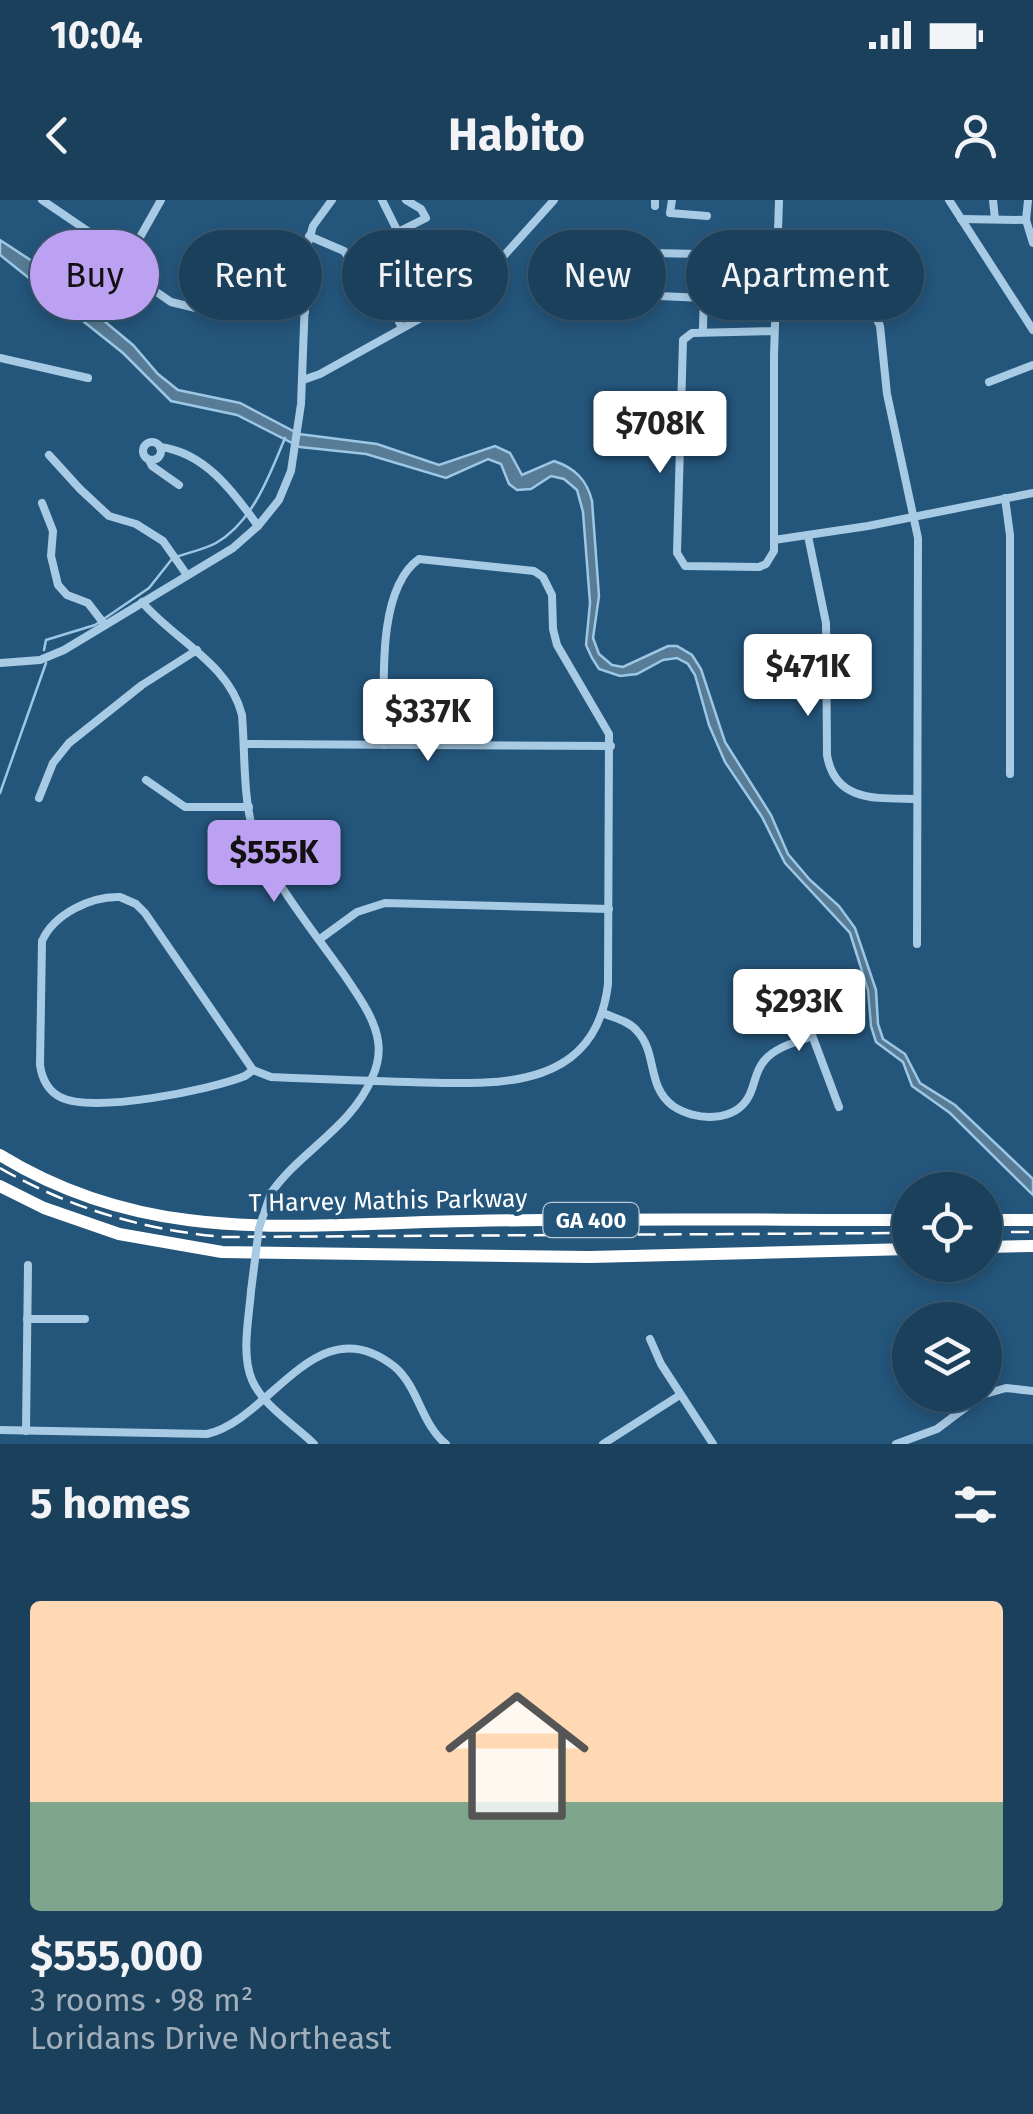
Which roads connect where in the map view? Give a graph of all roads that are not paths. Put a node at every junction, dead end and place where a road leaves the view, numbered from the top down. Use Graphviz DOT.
graph roads {
  1 [pos="42,200"];
  2 [pos="161,200"];
  3 [pos="332,200"];
  4 [pos="396,200"];
  5 [pos="406,200"];
  6 [pos="554,200"];
  7 [pos="672,200"];
  8 [pos="779,200"];
  9 [pos="950,200"];
  10 [pos="993,200"];
  11 [pos="1028,200"];
  12 [pos="383,202"];
  13 [pos="706,216"];
  14 [pos="961,219"];
  15 [pos="995,220"];
  16 [pos="1026,220"];
  17 [pos="86,230"];
  18 [pos="144,230"];
  19 [pos="315,230"];
  20 [pos="779,230"];
  21 [pos="322,241"];
  22 [pos="1033,244"];
  23 [pos="703,298"];
  24 [pos="304,320"];
  25 [pos="703,320"];
  26 [pos="775,320"];
  27 [pos="878,320"];
  28 [pos="401,326"];
  29 [pos="1033,330"];
  30 [pos="774,331"];
  31 [pos="703,332"];
  32 [pos="0,358"];
  33 [pos="1033,365"];
  34 [pos="88,378"];
  35 [pos="303,380"];
  36 [pos="988,382"];
  37 [pos="160,447"];
  38 [pos="49,455"];
  39 [pos="149,459"];
  40 [pos="179,485"];
  41 [pos="1033,493"];
  42 [pos="1005,498"];
  43 [pos="42,502"];
  44 [pos="915,515"];
  45 [pos="256,523"];
  46 [pos="808,536"];
  47 [pos="774,540"];
  48 [pos="184,572"];
  49 [pos="142,602"];
  50 [pos="103,622"];
  51 [pos="197,650"];
  52 [pos="0,663"];
  53 [pos="245,744"];
  54 [pos="384,745"];
  55 [pos="611,746"];
  56 [pos="1010,774"];
  57 [pos="146,780"];
  58 [pos="39,798"];
  59 [pos="917,798"];
  60 [pos="250,807"];
  61 [pos="609,910"];
  62 [pos="320,939"];
  63 [pos="916,944"];
  64 [pos="794,987"];
  65 [pos="603,1013"];
  66 [pos="812,1036"];
  67 [pos="253,1070"];
  68 [pos="372,1081"];
  69 [pos="839,1108"];
  70 [pos="0,1156"];
  71 [pos="0,1186"];
  72 [pos="892,1220"];
  73 [pos="1002,1220"];
  74 [pos="1033,1220"];
  75 [pos="1033,1246"];
  76 [pos="1002,1247"];
  77 [pos="892,1249"];
  78 [pos="28,1265"];
  79 [pos="27,1319"];
  80 [pos="84,1319"];
  81 [pos="650,1339"];
  82 [pos="1002,1389"];
  83 [pos="1033,1391"];
  84 [pos="680,1394"];
  85 [pos="264,1398"];
  86 [pos="960,1412"];
  87 [pos="0,1430"];
  88 [pos="26,1431"];
  89 [pos="314,1444"];
  90 [pos="446,1444"];
  91 [pos="602,1444"];
  92 [pos="712,1444"];
  93 [pos="896,1444"];
  1 -- 17 [label="street"];
  2 -- 18 [label="street"];
  3 -- 19 [label="street"];
  4 -- 12 [label="street"];
  5 -- 12 [label="street"];
  6 -- 28 [label="street"];
  7 -- 13 [label="street"];
  8 -- 20 [label="street"];
  9 -- 14 [label="street"];
  10 -- 15 [label="street"];
  11 -- 16 [label="street"];
  14 -- 15 [label="street"];
  14 -- 29 [label="street"];
  15 -- 16 [label="street"];
  16 -- 22 [label="street"];
  21 -- 28 [label="street"];
  23 -- 23 [label="street"];
  24 -- 35 [label="street"];
  25 -- 31 [label="street"];
  26 -- 30 [label="street"];
  27 -- 44 [label="street"];
  28 -- 35 [label="street"];
  30 -- 31 [label="street"];
  30 -- 47 [label="street"];
  31 -- 47 [label="street"];
  32 -- 34 [label="street"];
  33 -- 36 [label="street"];
  35 -- 45 [label="street"];
  37 -- 39 [label="street"];
  37 -- 39 [label="street"];
  37 -- 45 [label="street"];
  38 -- 48 [label="street"];
  39 -- 40 [label="street"];
  41 -- 42 [label="street"];
  42 -- 44 [label="street"];
  42 -- 56 [label="street"];
  43 -- 50 [label="street"];
  44 -- 46 [label="street"];
  44 -- 59 [label="street"];
  45 -- 48 [label="street"];
  46 -- 47 [label="street"];
  46 -- 59 [label="street"];
  48 -- 49 [label="street"];
  49 -- 50 [label="street"];
  49 -- 51 [label="street"];
  50 -- 52 [label="street"];
  51 -- 53 [label="street"];
  51 -- 58 [label="street"];
  53 -- 54 [label="street"];
  53 -- 60 [label="street"];
  54 -- 55 [label="street"];
  54 -- 55 [label="street"];
  55 -- 61 [label="street"];
  57 -- 60 [label="street"];
  59 -- 63 [label="street"];
  60 -- 62 [label="street"];
  61 -- 62 [label="street"];
  61 -- 65 [label="street"];
  62 -- 68 [label="street"];
  64 -- 66 [label="street"];
  65 -- 66 [label="street"];
  65 -- 68 [label="street"];
  66 -- 69 [label="street"];
  67 -- 67 [label="street"];
  67 -- 68 [label="street"];
  68 -- 85 [label="street, bridge"];
  70 -- 72 [label="highway, T Harvey Mathis Parkway / GA 400"];
  71 -- 77 [label="highway, T Harvey Mathis Parkway / GA 400"];
  73 -- 74 [label="highway"];
  75 -- 76 [label="highway"];
  78 -- 79 [label="street"];
  79 -- 80 [label="street"];
  79 -- 88 [label="street"];
  81 -- 84 [label="street"];
  82 -- 83 [label="street"];
  84 -- 91 [label="street"];
  84 -- 92 [label="street"];
  85 -- 88 [label="street"];
  85 -- 89 [label="street"];
  85 -- 90 [label="street"];
  86 -- 93 [label="street"];
  87 -- 88 [label="street"];
}
